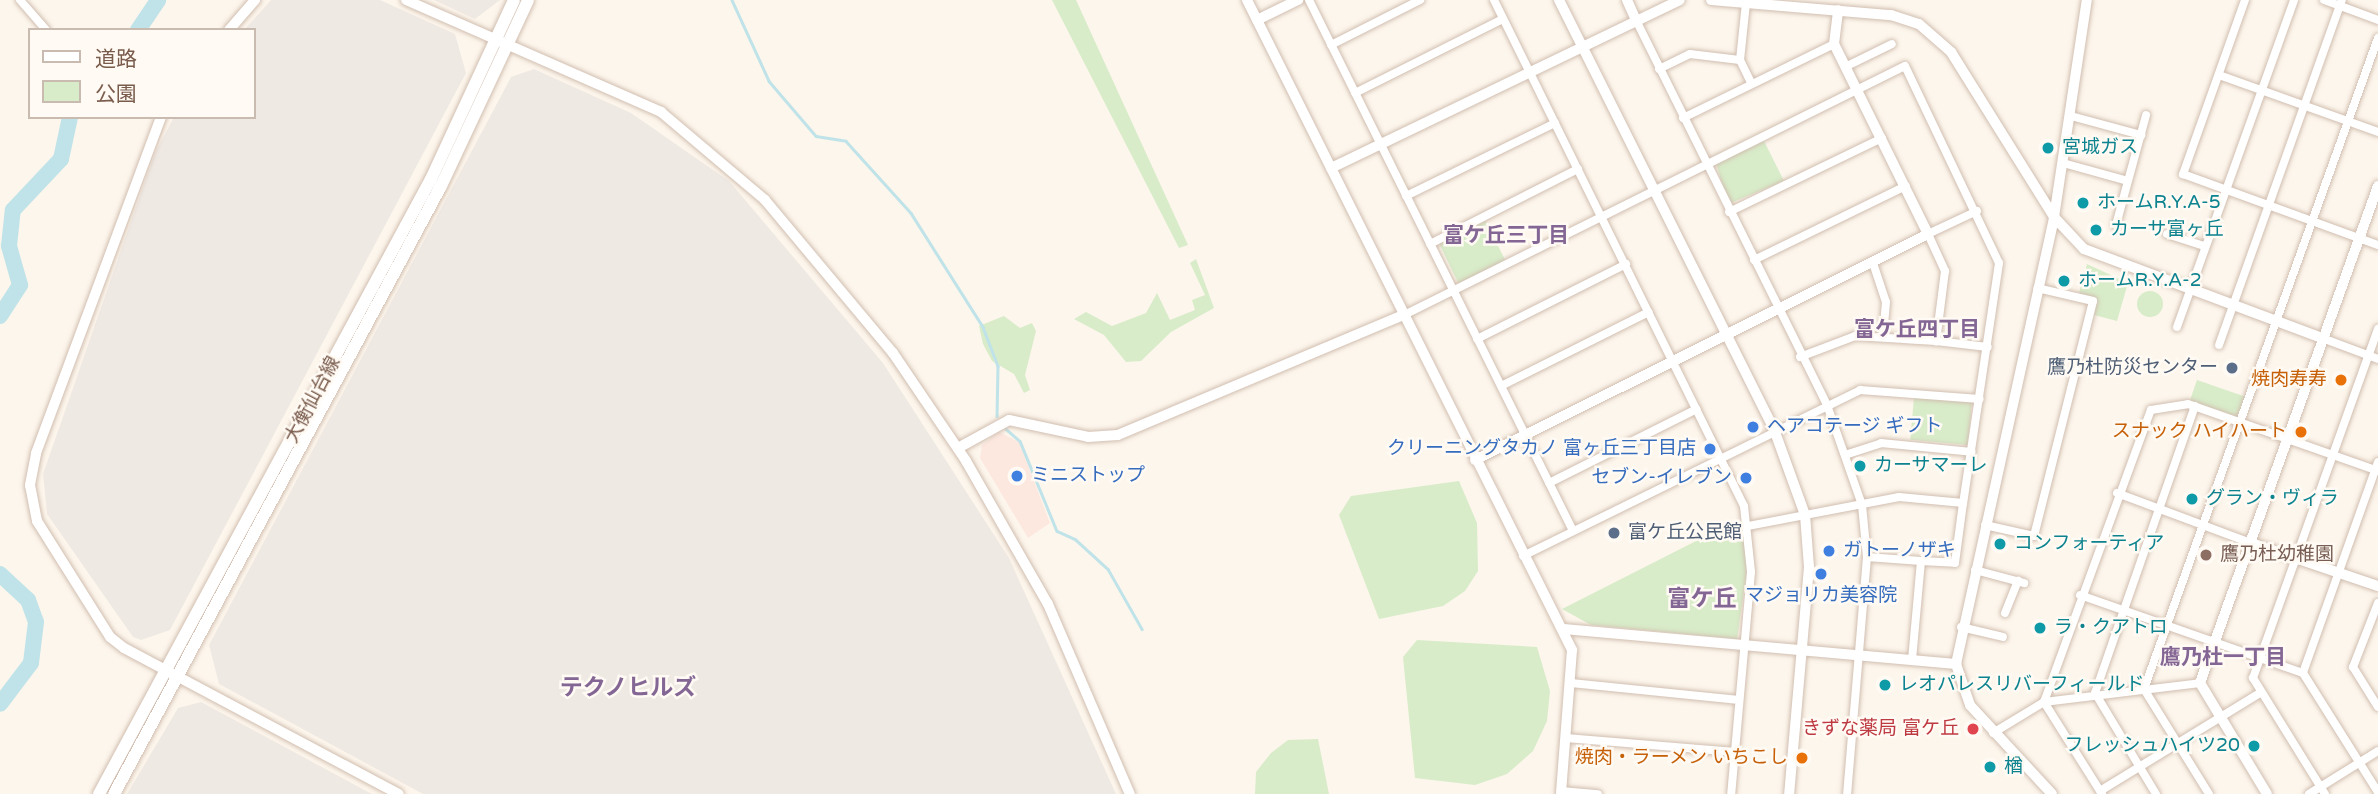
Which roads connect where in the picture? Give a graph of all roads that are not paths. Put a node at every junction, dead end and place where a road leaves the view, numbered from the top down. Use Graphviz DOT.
graph roads {
  1 [pos="20,0"];
  2 [pos="255,0"];
  3 [pos="406,0"];
  4 [pos="514,0"];
  5 [pos="528,0"];
  6 [pos="1247,0"];
  7 [pos="1298,0"];
  8 [pos="1309,0"];
  9 [pos="1420,0"];
  10 [pos="1494,0"];
  11 [pos="1559,0"];
  12 [pos="1627,0"];
  13 [pos="1680,0"];
  14 [pos="1710,0"];
  15 [pos="2087,0"];
  16 [pos="2245,0"];
  17 [pos="2294,0"];
  18 [pos="2324,0"];
  19 [pos="1746,3"];
  20 [pos="2342,3"];
  21 [pos="1838,10"];
  22 [pos="1635,18"];
  23 [pos="1503,19"];
  24 [pos="1257,20"];
  25 [pos="2378,20"];
  26 [pos="44,28"];
  27 [pos="231,28"];
  28 [pos="2378,38"];
  29 [pos="504,43"];
  30 [pos="1834,44"];
  31 [pos="1892,44"];
  32 [pos="1331,45"];
  33 [pos="1581,45"];
  34 [pos="1740,60"];
  35 [pos="1845,66"];
  36 [pos="1659,69"];
  37 [pos="1529,71"];
  38 [pos="2219,75"];
  39 [pos="1751,83"];
  40 [pos="2260,90"];
  41 [pos="1857,91"];
  42 [pos="1354,93"];
  43 [pos="2304,105"];
  44 [pos="2147,115"];
  45 [pos="2071,116"];
  46 [pos="1683,118"];
  47 [pos="160,119"];
  48 [pos="2347,121"];
  49 [pos="1555,123"];
  50 [pos="2378,132"];
  51 [pos="2141,135"];
  52 [pos="1882,138"];
  53 [pos="1380,144"];
  54 [pos="2063,163"];
  55 [pos="1706,165"];
  56 [pos="1331,168"];
  57 [pos="1578,169"];
  58 [pos="2128,181"];
  59 [pos="1906,186"];
  60 [pos="2378,186"];
  61 [pos="1654,191"];
  62 [pos="2225,191"];
  63 [pos="1406,196"];
  64 [pos="2269,207"];
  65 [pos="1977,211"];
  66 [pos="1729,212"];
  67 [pos="1602,217"];
  68 [pos="2053,217"];
  69 [pos="2311,222"];
  70 [pos="2116,225"];
  71 [pos="2167,233"];
  72 [pos="1928,234"];
  73 [pos="2359,239"];
  74 [pos="1430,244"];
  75 [pos="2378,245"];
  76 [pos="2204,246"];
  77 [pos="1754,260"];
  78 [pos="1873,263"];
  79 [pos="1626,264"];
  80 [pos="2037,288"];
  81 [pos="2190,291"];
  82 [pos="1453,292"];
  83 [pos="2234,306"];
  84 [pos="1777,309"];
  85 [pos="1649,312"];
  86 [pos="1404,315"];
  87 [pos="2274,322"];
  88 [pos="2177,327"];
  89 [pos="2378,328"];
  90 [pos="1727,335"];
  91 [pos="1883,336"];
  92 [pos="2322,338"];
  93 [pos="1476,339"];
  94 [pos="1936,341"];
  95 [pos="2219,345"];
  96 [pos="1988,347"];
  97 [pos="2369,355"];
  98 [pos="1800,357"];
  99 [pos="2378,359"];
  100 [pos="1675,362"];
  101 [pos="1500,386"];
  102 [pos="1980,399"];
  103 [pos="1827,405"];
  104 [pos="2195,406"];
  105 [pos="1698,409"];
  106 [pos="2237,422"];
  107 [pos="1775,432"];
  108 [pos="1524,435"];
  109 [pos="2285,439"];
  110 [pos="958,447"];
  111 [pos="1972,452"];
  112 [pos="1848,454"];
  113 [pos="2333,456"];
  114 [pos="1722,457"];
  115 [pos="1475,460"];
  116 [pos="2377,468"];
  117 [pos="1549,483"];
  118 [pos="2117,493"];
  119 [pos="1963,503"];
  120 [pos="1862,505"];
  121 [pos="2160,510"];
  122 [pos="1805,514"];
  123 [pos="2201,524"];
  124 [pos="1985,525"];
  125 [pos="1749,526"];
  126 [pos="1573,531"];
  127 [pos="2248,542"];
  128 [pos="1523,556"];
  129 [pos="1867,557"];
  130 [pos="2293,559"];
  131 [pos="1921,561"];
  132 [pos="1975,570"];
  133 [pos="2335,572"];
  134 [pos="2378,586"];
  135 [pos="2080,595"];
  136 [pos="2378,603"];
  137 [pos="2124,611"];
  138 [pos="2005,613"];
  139 [pos="2376,617"];
  140 [pos="2166,626"];
  141 [pos="1961,627"];
  142 [pos="1563,629"];
  143 [pos="2003,637"];
  144 [pos="2213,643"];
  145 [pos="1745,645"];
  146 [pos="1801,650"];
  147 [pos="1860,655"];
  148 [pos="2259,658"];
  149 [pos="1912,660"];
  150 [pos="1956,664"];
  151 [pos="173,673"];
  152 [pos="2303,673"];
  153 [pos="1571,683"];
  154 [pos="2200,683"];
  155 [pos="2144,689"];
  156 [pos="2095,693"];
  157 [pos="2260,693"];
  158 [pos="1739,699"];
  159 [pos="2044,702"];
  160 [pos="2378,707"];
  161 [pos="2219,718"];
  162 [pos="1993,733"];
  163 [pos="1566,737"];
  164 [pos="2178,743"];
  165 [pos="2378,751"];
  166 [pos="1735,752"];
  167 [pos="2360,762"];
  168 [pos="2140,767"];
  169 [pos="2323,791"];
  170 [pos="1561,792"];
  171 [pos="2378,792"];
  172 [pos="2049,793"];
  173 [pos="2101,793"];
  174 [pos="99,794"];
  175 [pos="114,794"];
  176 [pos="399,794"];
  177 [pos="1130,794"];
  178 [pos="1598,794"];
  179 [pos="1731,794"];
  180 [pos="1789,794"];
  181 [pos="1847,794"];
  182 [pos="2156,794"];
  183 [pos="2209,794"];
  184 [pos="2267,794"];
  185 [pos="2309,794"];
  1 -- 26 [label="street"];
  2 -- 27 [label="street"];
  3 -- 29 [label="street"];
  4 -- 29 [label="main road, 大衡仙台線"];
  5 -- 29 [label="main road, 大衡仙台線"];
  6 -- 24 [label="street"];
  7 -- 24 [label="street"];
  8 -- 32 [label="street"];
  9 -- 32 [label="street"];
  10 -- 23 [label="street"];
  11 -- 33 [label="street"];
  12 -- 22 [label="street"];
  13 -- 22 [label="street"];
  14 -- 19 [label="street"];
  15 -- 45 [label="street"];
  16 -- 38 [label="street"];
  17 -- 40 [label="street"];
  18 -- 20 [label="street"];
  19 -- 21 [label="street"];
  19 -- 34 [label="street"];
  20 -- 25 [label="street"];
  20 -- 43 [label="street"];
  21 -- 30 [label="street"];
  21 -- 68 [label="street"];
  22 -- 33 [label="street"];
  22 -- 36 [label="street"];
  23 -- 37 [label="street"];
  23 -- 42 [label="street"];
  24 -- 56 [label="street"];
  28 -- 48 [label="street"];
  29 -- 110 [label="street"];
  29 -- 151 [label="main road, 大衡仙台線"];
  30 -- 35 [label="street"];
  30 -- 39 [label="street"];
  31 -- 35 [label="street"];
  32 -- 42 [label="street"];
  33 -- 37 [label="street"];
  33 -- 61 [label="street"];
  34 -- 36 [label="street"];
  34 -- 39 [label="street"];
  35 -- 41 [label="street"];
  36 -- 46 [label="street"];
  37 -- 49 [label="street"];
  37 -- 53 [label="street"];
  38 -- 40 [label="street"];
  38 -- 62 [label="street"];
  39 -- 46 [label="street"];
  40 -- 43 [label="street"];
  40 -- 62 [label="street"];
  41 -- 52 [label="street"];
  41 -- 55 [label="street"];
  41 -- 65 [label="street"];
  42 -- 53 [label="street"];
  43 -- 48 [label="street"];
  43 -- 64 [label="street"];
  44 -- 51 [label="street"];
  45 -- 51 [label="street"];
  45 -- 54 [label="street"];
  46 -- 55 [label="street"];
  47 -- 151 [label="street"];
  48 -- 50 [label="street"];
  48 -- 69 [label="street"];
  49 -- 57 [label="street"];
  49 -- 63 [label="street"];
  51 -- 58 [label="street"];
  52 -- 59 [label="street"];
  52 -- 66 [label="street"];
  53 -- 56 [label="street"];
  53 -- 63 [label="street"];
  54 -- 58 [label="street"];
  54 -- 68 [label="street"];
  55 -- 61 [label="street"];
  55 -- 66 [label="street"];
  56 -- 86 [label="street"];
  57 -- 67 [label="street"];
  57 -- 74 [label="street"];
  58 -- 70 [label="street"];
  59 -- 72 [label="street"];
  59 -- 77 [label="street"];
  60 -- 73 [label="street"];
  61 -- 67 [label="street"];
  61 -- 90 [label="street"];
  62 -- 64 [label="street"];
  62 -- 76 [label="street"];
  63 -- 74 [label="street"];
  64 -- 69 [label="street"];
  64 -- 83 [label="street"];
  65 -- 72 [label="street"];
  65 -- 96 [label="street"];
  66 -- 77 [label="street"];
  67 -- 79 [label="street"];
  67 -- 82 [label="street"];
  68 -- 80 [label="street"];
  68 -- 81 [label="street"];
  69 -- 73 [label="street"];
  69 -- 87 [label="street"];
  71 -- 76 [label="street"];
  72 -- 78 [label="street"];
  72 -- 94 [label="street"];
  73 -- 75 [label="street"];
  73 -- 92 [label="street"];
  74 -- 82 [label="street"];
  76 -- 81 [label="street"];
  77 -- 84 [label="street"];
  78 -- 84 [label="street"];
  78 -- 91 [label="street"];
  79 -- 85 [label="street"];
  79 -- 93 [label="street"];
  80 -- 124 [label="street"];
  80 -- 124 [label="street"];
  81 -- 83 [label="street"];
  81 -- 88 [label="street"];
  82 -- 86 [label="street"];
  82 -- 93 [label="street"];
  83 -- 87 [label="street"];
  83 -- 95 [label="street"];
  84 -- 90 [label="street"];
  84 -- 98 [label="street"];
  85 -- 100 [label="street"];
  85 -- 101 [label="street"];
  86 -- 110 [label="street"];
  86 -- 115 [label="street"];
  87 -- 92 [label="street"];
  87 -- 106 [label="street"];
  89 -- 97 [label="street"];
  90 -- 100 [label="street"];
  90 -- 107 [label="street"];
  91 -- 94 [label="street"];
  91 -- 98 [label="street"];
  92 -- 97 [label="street"];
  92 -- 109 [label="street"];
  93 -- 101 [label="street"];
  94 -- 96 [label="street"];
  96 -- 102 [label="street"];
  97 -- 99 [label="street"];
  97 -- 113 [label="street"];
  98 -- 103 [label="street"];
  100 -- 105 [label="street"];
  100 -- 108 [label="street"];
  101 -- 108 [label="street"];
  102 -- 103 [label="street"];
  102 -- 111 [label="street"];
  103 -- 107 [label="street"];
  103 -- 112 [label="street"];
  104 -- 106 [label="street"];
  104 -- 118 [label="street"];
  104 -- 121 [label="street"];
  105 -- 114 [label="street"];
  105 -- 117 [label="street"];
  106 -- 109 [label="street"];
  106 -- 123 [label="street"];
  107 -- 114 [label="street"];
  107 -- 122 [label="street"];
  108 -- 115 [label="street"];
  108 -- 117 [label="street"];
  109 -- 113 [label="street"];
  109 -- 127 [label="street"];
  110 -- 177 [label="street"];
  111 -- 112 [label="street"];
  111 -- 119 [label="street"];
  112 -- 120 [label="street"];
  113 -- 116 [label="street"];
  113 -- 130 [label="street"];
  114 -- 125 [label="street"];
  114 -- 126 [label="street"];
  115 -- 128 [label="street"];
  116 -- 133 [label="street"];
  117 -- 126 [label="street"];
  118 -- 121 [label="street"];
  118 -- 135 [label="street"];
  119 -- 120 [label="street"];
  119 -- 131 [label="street"];
  120 -- 122 [label="street"];
  120 -- 129 [label="street"];
  121 -- 123 [label="street"];
  121 -- 137 [label="street"];
  122 -- 125 [label="street"];
  122 -- 146 [label="street"];
  123 -- 127 [label="street"];
  123 -- 140 [label="street"];
  124 -- 132 [label="street"];
  125 -- 145 [label="street"];
  126 -- 128 [label="street"];
  127 -- 130 [label="street"];
  127 -- 144 [label="street"];
  128 -- 142 [label="street"];
  129 -- 131 [label="street"];
  129 -- 147 [label="street"];
  130 -- 133 [label="street"];
  130 -- 148 [label="street"];
  131 -- 149 [label="street"];
  132 -- 138 [label="street"];
  132 -- 141 [label="street"];
  133 -- 134 [label="street"];
  133 -- 152 [label="street"];
  135 -- 137 [label="street"];
  135 -- 159 [label="street"];
  136 -- 139 [label="street"];
  137 -- 140 [label="street"];
  137 -- 156 [label="street"];
  139 -- 160 [label="street"];
  140 -- 144 [label="street"];
  140 -- 155 [label="street"];
  141 -- 143 [label="street"];
  141 -- 150 [label="street"];
  142 -- 145 [label="street"];
  142 -- 153 [label="street"];
  144 -- 148 [label="street"];
  144 -- 154 [label="street"];
  145 -- 146 [label="street"];
  145 -- 158 [label="street"];
  146 -- 147 [label="street"];
  146 -- 180 [label="street"];
  147 -- 149 [label="street"];
  147 -- 181 [label="street"];
  148 -- 152 [label="street"];
  148 -- 157 [label="street"];
  149 -- 150 [label="street"];
  150 -- 162 [label="street"];
  151 -- 174 [label="main road, 大衡仙台線"];
  151 -- 175 [label="main road, 大衡仙台線"];
  151 -- 176 [label="street"];
  152 -- 167 [label="street"];
  153 -- 158 [label="street"];
  153 -- 163 [label="street"];
  154 -- 155 [label="street"];
  154 -- 161 [label="street"];
  155 -- 156 [label="street"];
  155 -- 164 [label="street"];
  156 -- 159 [label="street"];
  156 -- 168 [label="street"];
  157 -- 161 [label="street"];
  157 -- 169 [label="street"];
  158 -- 166 [label="street"];
  159 -- 162 [label="street"];
  159 -- 173 [label="street"];
  161 -- 164 [label="street"];
  161 -- 184 [label="street"];
  162 -- 172 [label="street"];
  163 -- 166 [label="street"];
  163 -- 170 [label="street"];
  164 -- 168 [label="street"];
  164 -- 183 [label="street"];
  165 -- 167 [label="street"];
  166 -- 179 [label="street"];
  167 -- 169 [label="street"];
  167 -- 171 [label="street"];
  168 -- 173 [label="street"];
  168 -- 182 [label="street"];
  169 -- 185 [label="street"];
  170 -- 178 [label="street"];
}
